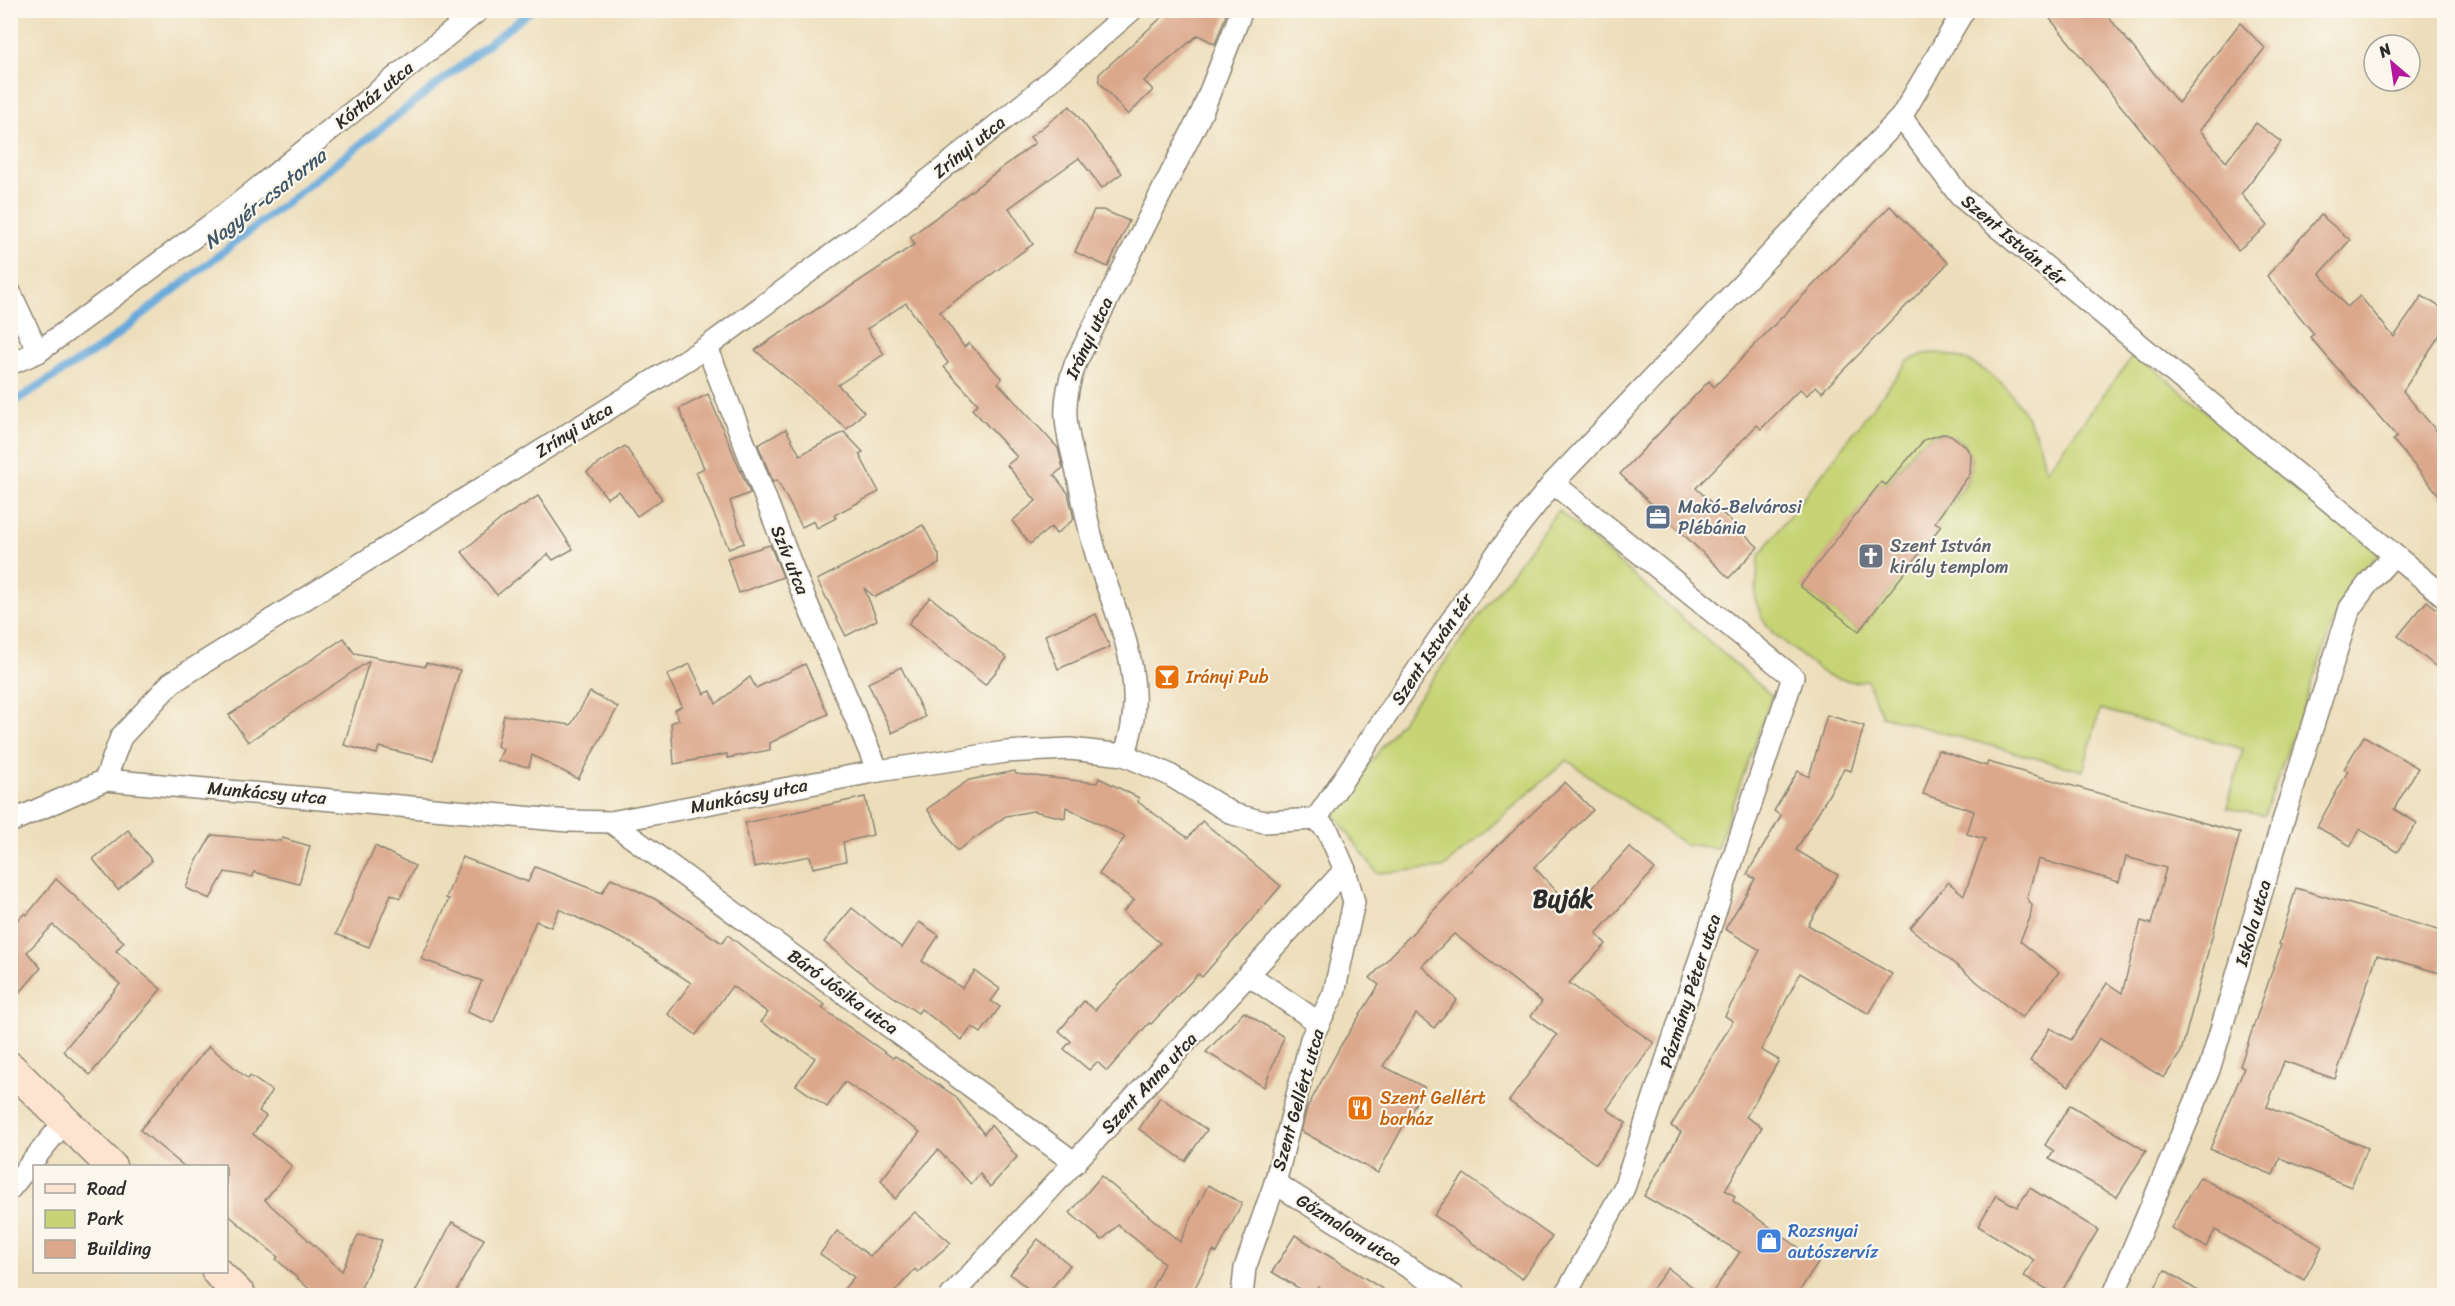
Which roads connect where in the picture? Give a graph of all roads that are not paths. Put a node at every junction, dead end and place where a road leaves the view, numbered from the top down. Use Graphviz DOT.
graph roads {
  1 [pos="479,10"];
  2 [pos="1132,10"];
  3 [pos="1242,10"];
  4 [pos="1964,10"];
  5 [pos="1901,117"];
  6 [pos="10,292"];
  7 [pos="707,347"];
  8 [pos="38,352"];
  9 [pos="10,364"];
  10 [pos="1553,483"];
  11 [pos="2394,555"];
  12 [pos="2445,596"];
  13 [pos="1124,754"];
  14 [pos="878,771"];
  15 [pos="105,780"];
  16 [pos="1316,819"];
  17 [pos="10,822"];
  18 [pos="611,822"];
  19 [pos="1345,870"];
  20 [pos="1249,975"];
  21 [pos="1319,1023"];
  22 [pos="10,1067"];
  23 [pos="65,1121"];
  24 [pos="1075,1163"];
  25 [pos="109,1165"];
  26 [pos="1275,1183"];
  27 [pos="10,1189"];
  28 [pos="1245,1268"];
  29 [pos="218,1273"];
  30 [pos="241,1296"];
  31 [pos="951,1296"];
  32 [pos="1230,1296"];
  33 [pos="1242,1296"];
  34 [pos="1454,1296"];
  35 [pos="1565,1296"];
  36 [pos="2113,1296"];
  1 -- 8 [label="street, Kórház utca"];
  2 -- 7 [label="street, Zrínyi utca"];
  3 -- 13 [label="street, Irányi utca"];
  4 -- 5 [label="street"];
  5 -- 10 [label="street, Szent István tér"];
  5 -- 11 [label="street, Szent István tér"];
  6 -- 8 [label="street"];
  7 -- 14 [label="street, Szív utca"];
  7 -- 15 [label="street, Zrínyi utca"];
  8 -- 9 [label="street, Kórház utca"];
  10 -- 16 [label="street, Szent István tér"];
  10 -- 35 [label="street, Pázmány Péter utca"];
  11 -- 12 [label="street, Szent István tér"];
  11 -- 36 [label="street, Iskola utca"];
  13 -- 14 [label="street, Munkácsy utca"];
  13 -- 16 [label="street, Munkácsy utca"];
  14 -- 18 [label="street, Munkácsy utca"];
  15 -- 17 [label="street"];
  15 -- 18 [label="street, Munkácsy utca"];
  16 -- 19 [label="street"];
  18 -- 24 [label="street, Báró Jósika utca"];
  19 -- 20 [label="street, Szent Anna utca"];
  19 -- 21 [label="street, Szent Gellért utca"];
  20 -- 21 [label="street"];
  20 -- 24 [label="street, Szent Anna utca"];
  21 -- 26 [label="street, Szent Gellért utca"];
  22 -- 23 [label="main road"];
  23 -- 25 [label="main road"];
  23 -- 27 [label="street"];
  24 -- 31 [label="street, Szent Anna utca"];
  26 -- 28 [label="street, Szent Gellért utca"];
  26 -- 34 [label="street, Gőzmalom utca"];
  28 -- 32 [label="street"];
  28 -- 33 [label="street, Szent Gellért utca"];
  29 -- 30 [label="main road"];
}
